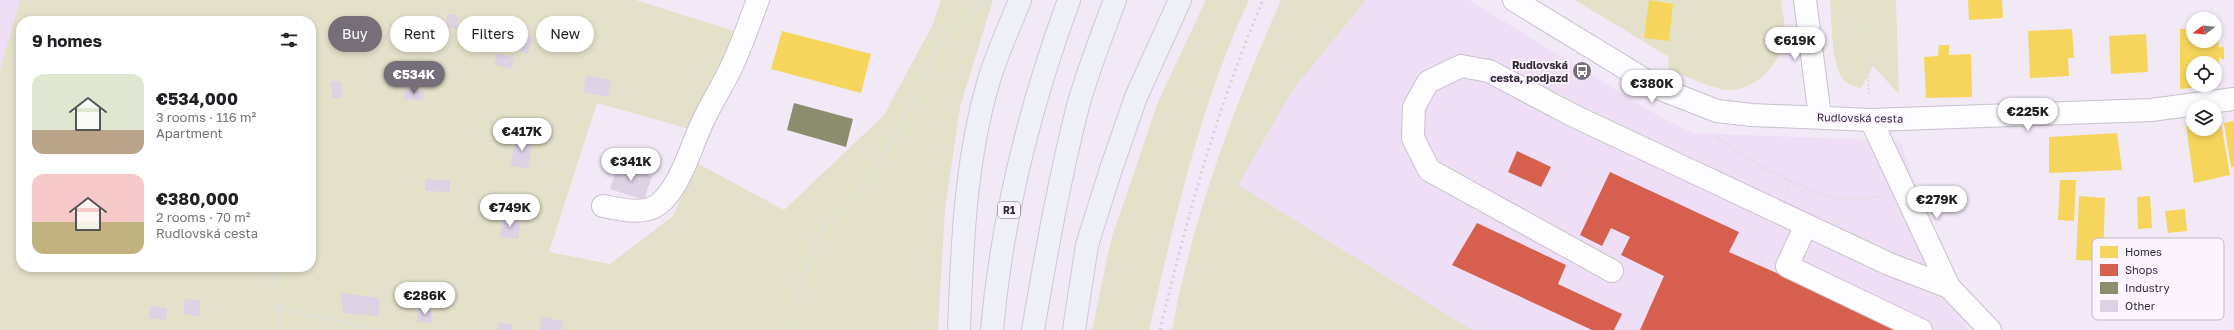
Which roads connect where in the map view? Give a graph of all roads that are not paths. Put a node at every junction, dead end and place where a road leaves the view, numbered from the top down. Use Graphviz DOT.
graph roads {
  1 [pos="758,0"];
  2 [pos="1020,0"];
  3 [pos="1069,0"];
  4 [pos="1115,0"];
  5 [pos="1180,0"];
  6 [pos="1514,0"];
  7 [pos="1805,0"];
  8 [pos="2234,99"];
  9 [pos="1870,109"];
  10 [pos="1820,117"];
  11 [pos="603,206"];
  12 [pos="1806,225"];
  13 [pos="1612,271"];
  14 [pos="1949,287"];
  15 [pos="959,330"];
  16 [pos="992,330"];
  17 [pos="1033,330"];
  18 [pos="1074,330"];
  19 [pos="1921,330"];
  20 [pos="1990,330"];
  1 -- 11 [label="street"];
  2 -- 15 [label="highway"];
  3 -- 16 [label="highway, R1"];
  4 -- 17 [label="highway"];
  5 -- 18 [label="highway"];
  6 -- 10 [label="street, Rudlovská cesta"];
  7 -- 10 [label="street"];
  8 -- 9 [label="street, Rudlovská cesta"];
  9 -- 10 [label="street, Rudlovská cesta"];
  9 -- 14 [label="street"];
  12 -- 13 [label="street"];
  12 -- 14 [label="street"];
  12 -- 19 [label="street"];
  14 -- 20 [label="street"];
}
